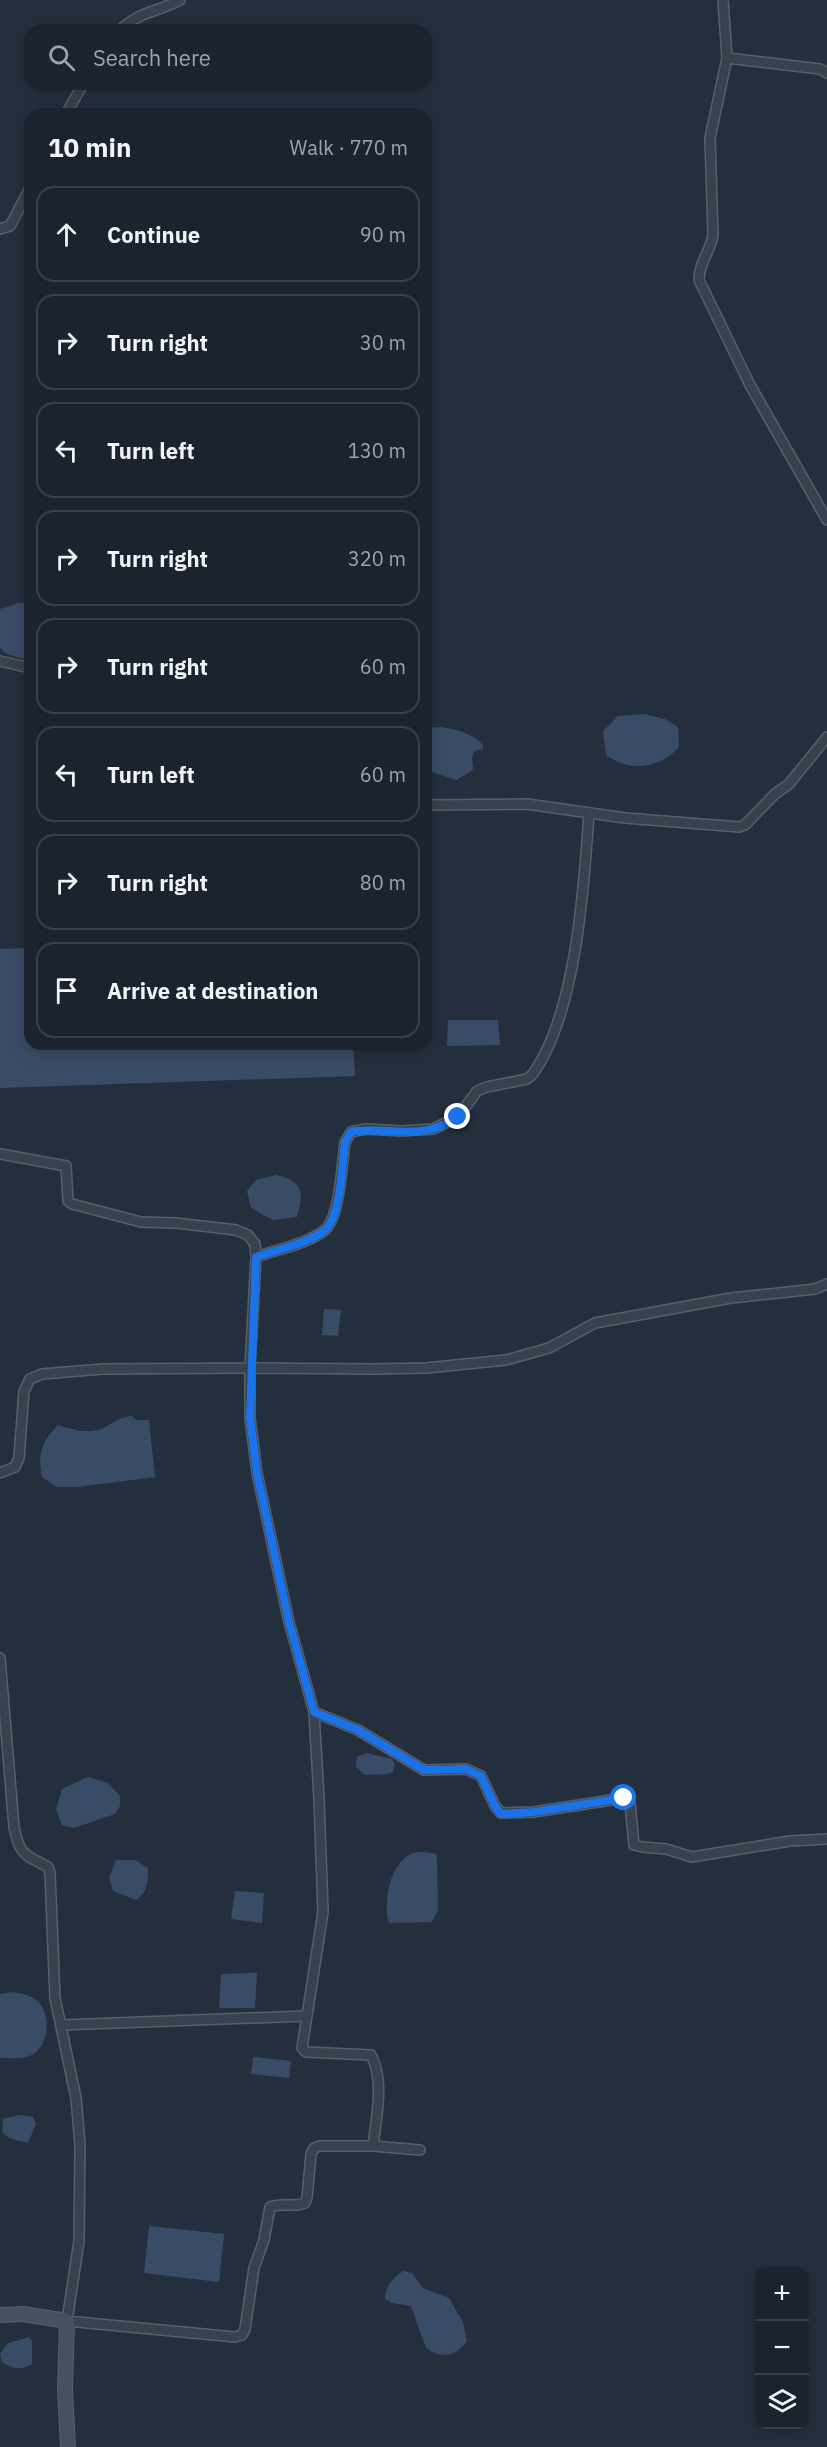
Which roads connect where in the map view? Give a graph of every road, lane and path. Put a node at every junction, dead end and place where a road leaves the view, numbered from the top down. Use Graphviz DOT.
graph roads {
  1 [pos="180,0"];
  2 [pos="723,0"];
  3 [pos="128,24"];
  4 [pos="727,58"];
  5 [pos="827,73"];
  6 [pos="80,90"];
  7 [pos="69,108"];
  8 [pos="24,199"];
  9 [pos="0,230"];
  10 [pos="827,520"];
  11 [pos="0,661"];
  12 [pos="24,667"];
  13 [pos="827,737"];
  14 [pos="432,805"];
  15 [pos="589,813"];
  16 [pos="0,1154"];
  17 [pos="256,1257"];
  18 [pos="827,1284"];
  19 [pos="250,1368"];
  20 [pos="0,1473"];
  21 [pos="0,1658"];
  22 [pos="314,1712"];
  23 [pos="827,1839"];
  24 [pos="306,2016"];
  25 [pos="61,2025"];
  26 [pos="373,2146"];
  27 [pos="420,2150"];
  28 [pos="0,2315"];
  29 [pos="67,2321"];
  30 [pos="68,2447"];
  1 -- 3 [label="street"];
  2 -- 4 [label="street"];
  4 -- 5 [label="street"];
  4 -- 10 [label="street"];
  6 -- 7 [label="street"];
  8 -- 9 [label="street"];
  11 -- 12 [label="street"];
  13 -- 15 [label="street"];
  14 -- 15 [label="street"];
  15 -- 17 [label="street"];
  16 -- 17 [label="street"];
  17 -- 19 [label="street"];
  18 -- 19 [label="street"];
  19 -- 20 [label="street"];
  19 -- 22 [label="street"];
  21 -- 25 [label="street"];
  22 -- 23 [label="street"];
  22 -- 24 [label="street"];
  24 -- 25 [label="street"];
  24 -- 26 [label="street"];
  25 -- 29 [label="street"];
  26 -- 27 [label="street"];
  26 -- 29 [label="street"];
  28 -- 29 [label="main road"];
  29 -- 30 [label="main road"];
}
